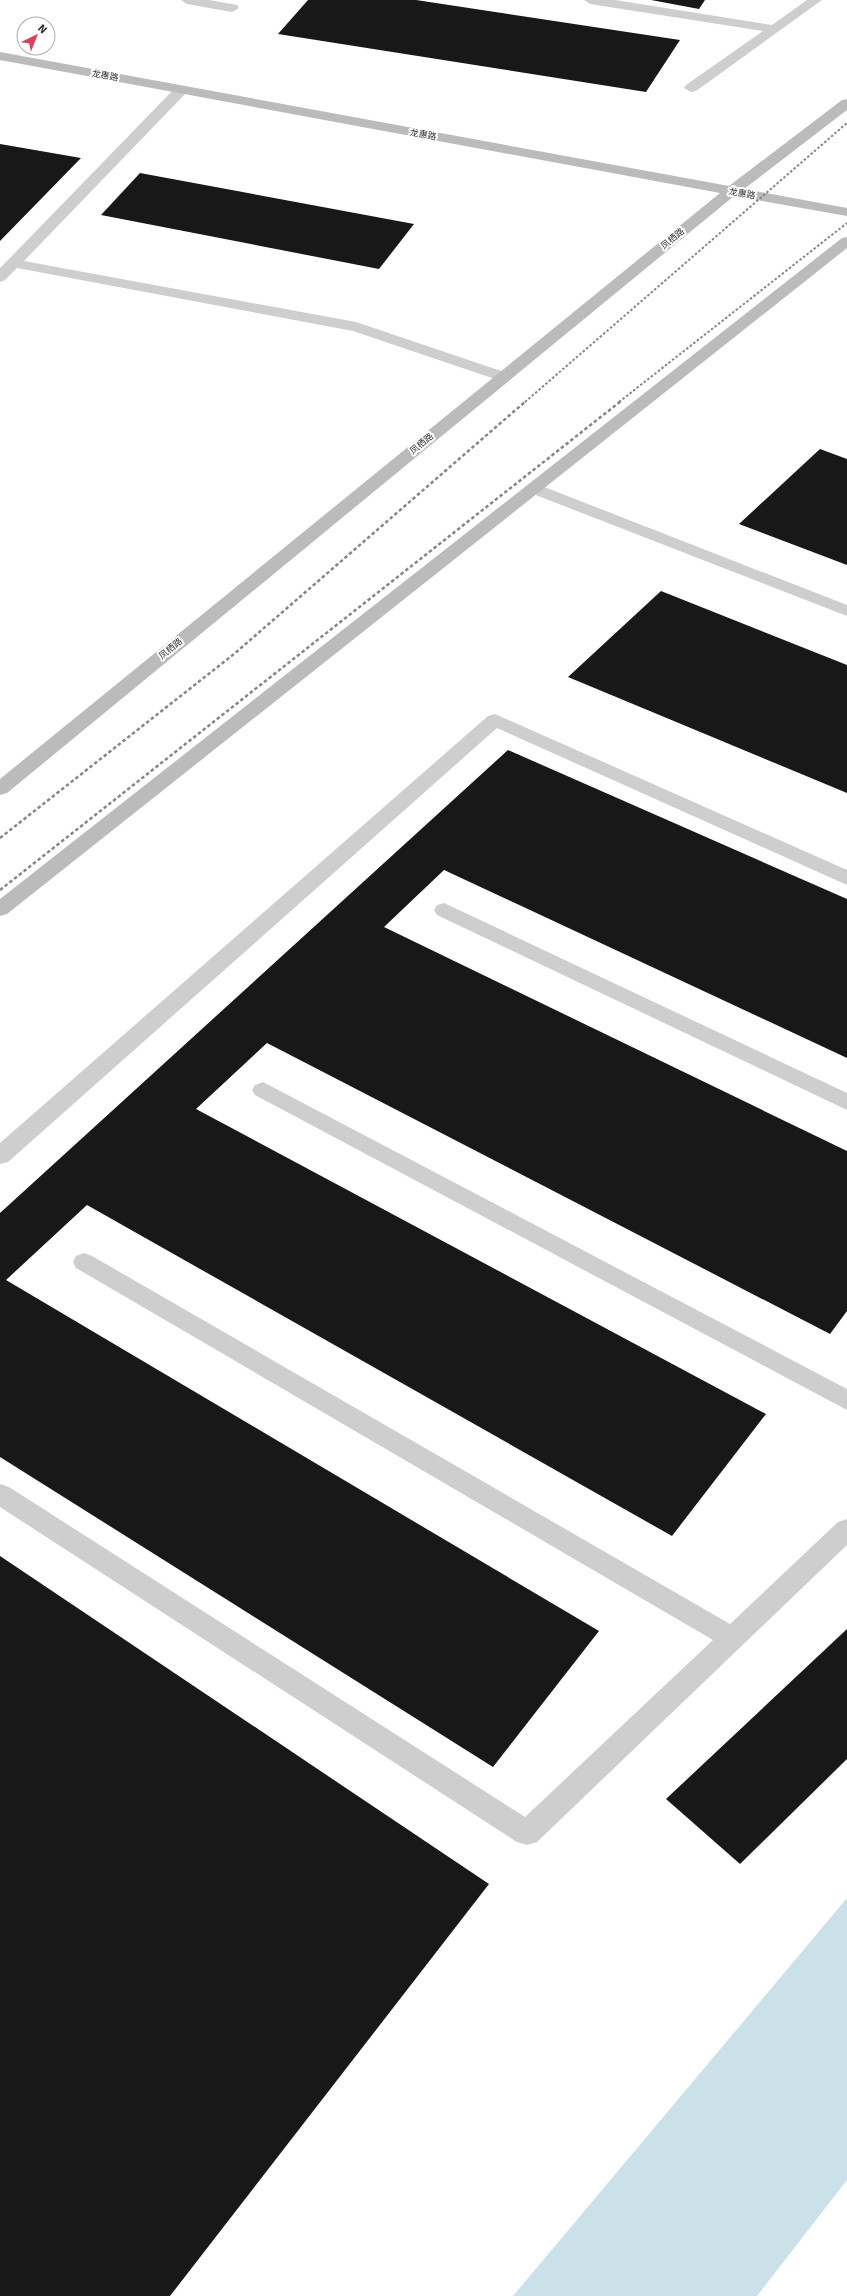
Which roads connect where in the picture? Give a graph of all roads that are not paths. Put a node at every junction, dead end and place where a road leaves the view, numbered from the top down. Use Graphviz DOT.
graph roads {
  1 [pos="187,0"];
  2 [pos="590,0"];
  3 [pos="816,0"];
  4 [pos="232,8"];
  5 [pos="775,29"];
  6 [pos="0,56"];
  7 [pos="690,88"];
  8 [pos="182,90"];
  9 [pos="847,103"];
  10 [pos="730,192"];
  11 [pos="847,212"];
  12 [pos="847,241"];
  13 [pos="13,263"];
  14 [pos="0,277"];
  15 [pos="504,377"];
  16 [pos="534,488"];
  17 [pos="847,612"];
  18 [pos="0,789"];
  19 [pos="847,878"];
  20 [pos="0,909"];
  21 [pos="444,910"];
  22 [pos="263,1090"];
  23 [pos="847,1102"];
  24 [pos="0,1156"];
  25 [pos="84,1262"];
  26 [pos="847,1400"];
  27 [pos="0,1494"];
  28 [pos="847,1529"];
  29 [pos="732,1638"];
  1 -- 4 [label="lane"];
  2 -- 5 [label="lane"];
  3 -- 5 [label="lane"];
  5 -- 7 [label="lane"];
  6 -- 8 [label="main road, 龙惠路"];
  8 -- 10 [label="main road, 龙惠路"];
  8 -- 13 [label="lane"];
  9 -- 10 [label="main road, 凤栖路"];
  10 -- 11 [label="main road, 龙惠路"];
  10 -- 15 [label="main road, 凤栖路"];
  12 -- 16 [label="main road"];
  13 -- 14 [label="lane"];
  13 -- 15 [label="lane"];
  15 -- 18 [label="main road, 凤栖路"];
  16 -- 17 [label="lane"];
  16 -- 20 [label="main road"];
  19 -- 24 [label="lane"];
  21 -- 23 [label="lane"];
  22 -- 26 [label="lane"];
  25 -- 29 [label="lane"];
  27 -- 29 [label="lane"];
  28 -- 29 [label="lane"];
}
